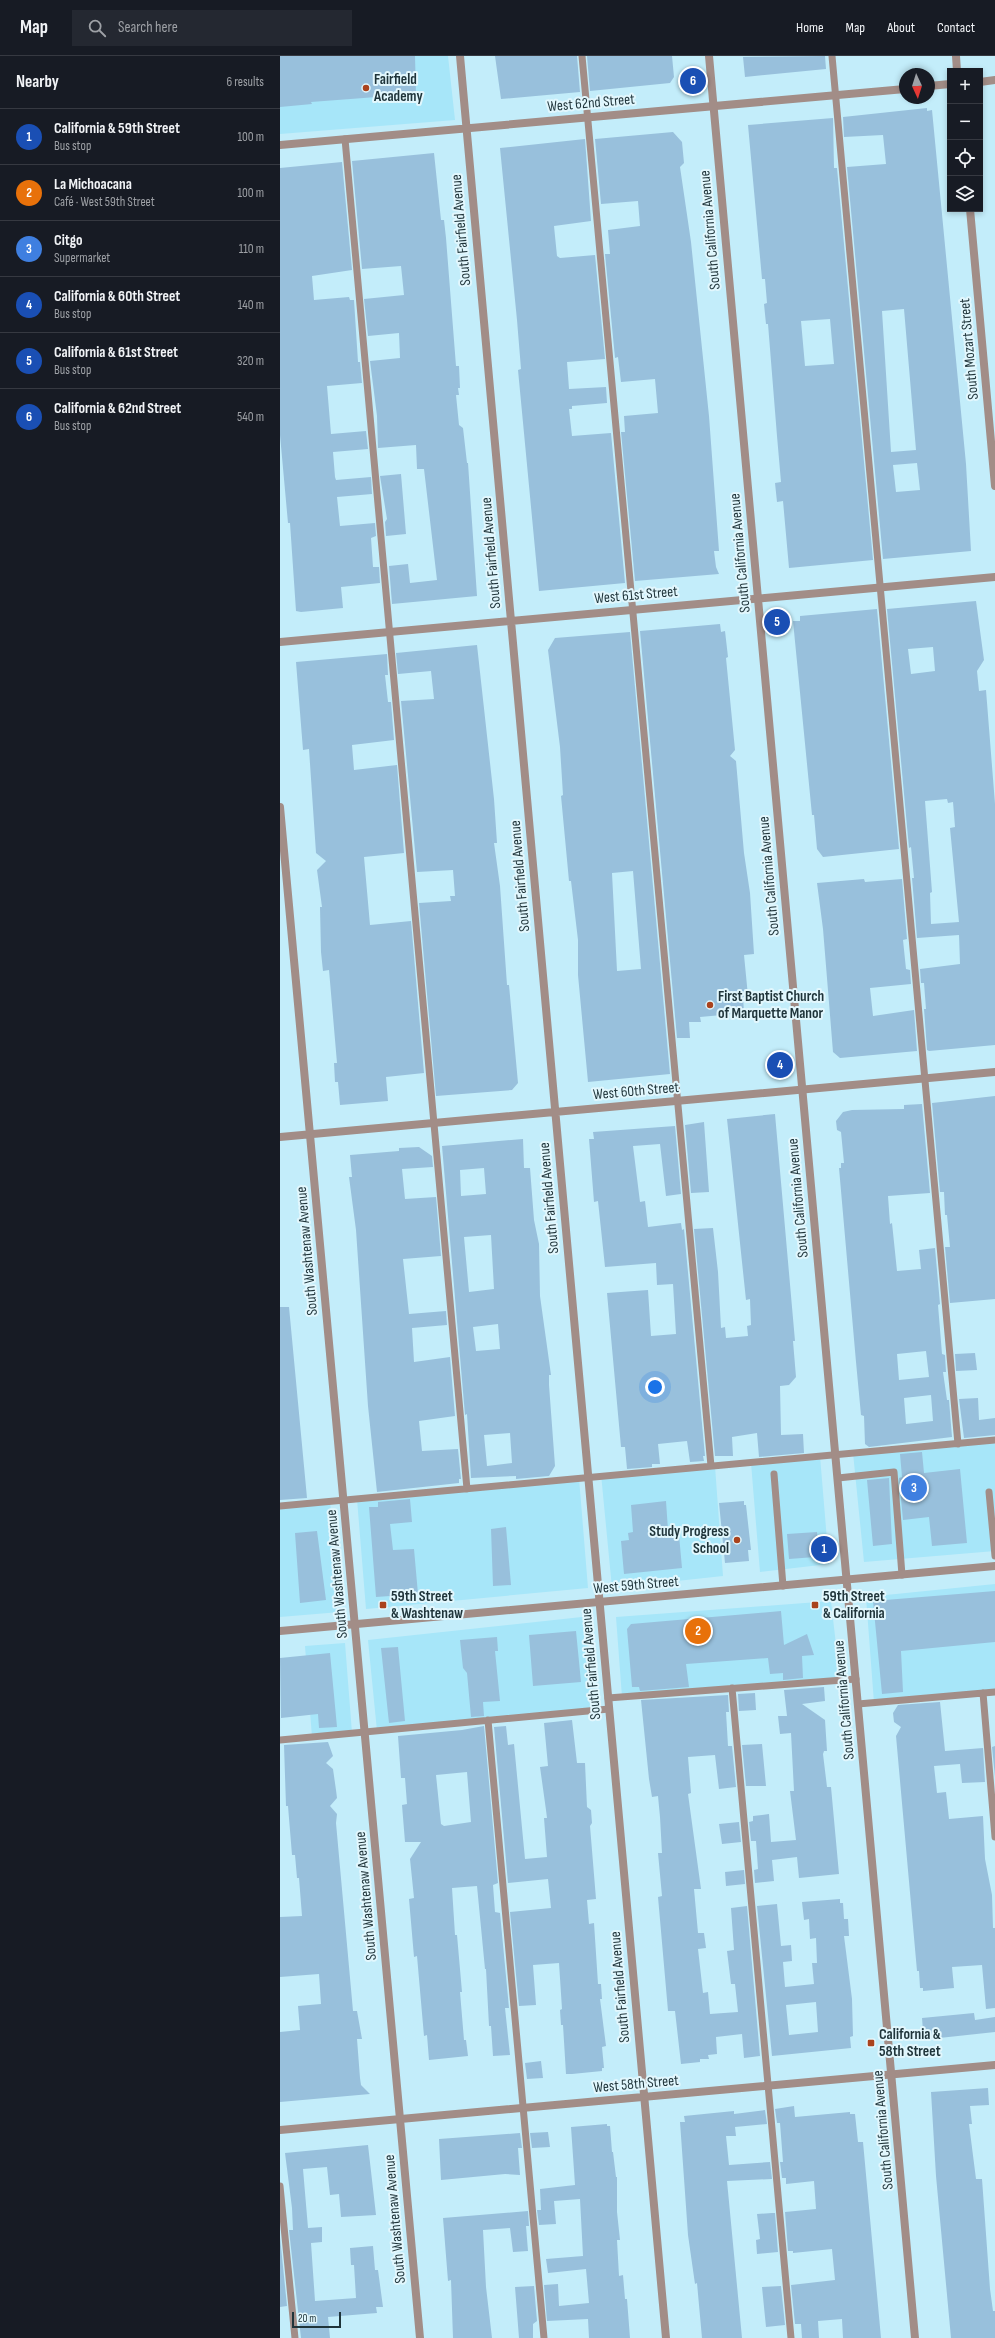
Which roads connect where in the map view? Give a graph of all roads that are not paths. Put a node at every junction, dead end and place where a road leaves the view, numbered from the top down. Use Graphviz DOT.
graph roads {
  1 [pos="460,56"];
  2 [pos="582,56"];
  3 [pos="709,56"];
  4 [pos="832,56"];
  5 [pos="956,56"];
  6 [pos="957,68"];
  7 [pos="995,80"];
  8 [pos="983,82"];
  9 [pos="947,84"];
  10 [pos="935,85"];
  11 [pos="899,89"];
  12 [pos="835,95"];
  13 [pos="713,106"];
  14 [pos="588,117"];
  15 [pos="466,127"];
  16 [pos="345,139"];
  17 [pos="280,145"];
  18 [pos="970,212"];
  19 [pos="995,486"];
  20 [pos="995,577"];
  21 [pos="880,587"];
  22 [pos="758,598"];
  23 [pos="633,610"];
  24 [pos="511,621"];
  25 [pos="390,632"];
  26 [pos="280,642"];
  27 [pos="280,807"];
  28 [pos="995,1072"];
  29 [pos="924,1078"];
  30 [pos="803,1090"];
  31 [pos="678,1101"];
  32 [pos="555,1112"];
  33 [pos="434,1123"];
  34 [pos="310,1135"];
  35 [pos="280,1137"];
  36 [pos="995,1440"];
  37 [pos="958,1444"];
  38 [pos="836,1455"];
  39 [pos="711,1466"];
  40 [pos="774,1474"];
  41 [pos="588,1478"];
  42 [pos="838,1478"];
  43 [pos="467,1489"];
  44 [pos="989,1492"];
  45 [pos="344,1500"];
  46 [pos="280,1506"];
  47 [pos="995,1556"];
  48 [pos="995,1566"];
  49 [pos="902,1575"];
  50 [pos="847,1580"];
  51 [pos="783,1586"];
  52 [pos="600,1602"];
  53 [pos="356,1624"];
  54 [pos="280,1631"];
  55 [pos="856,1679"];
  56 [pos="732,1688"];
  57 [pos="995,1692"];
  58 [pos="983,1693"];
  59 [pos="608,1698"];
  60 [pos="858,1704"];
  61 [pos="609,1709"];
  62 [pos="488,1720"];
  63 [pos="366,1732"];
  64 [pos="280,1740"];
  65 [pos="995,1837"];
  66 [pos="995,2065"];
  67 [pos="892,2074"];
  68 [pos="768,2085"];
  69 [pos="644,2097"];
  70 [pos="523,2108"];
  71 [pos="400,2119"];
  72 [pos="280,2130"];
  73 [pos="280,2186"];
  74 [pos="295,2338"];
  75 [pos="420,2338"];
  76 [pos="544,2338"];
  77 [pos="666,2338"];
  78 [pos="791,2338"];
  79 [pos="915,2338"];
  1 -- 15 [label="street, South Fairfield Avenue"];
  2 -- 14 [label="lane"];
  3 -- 13 [label="street, South California Avenue"];
  4 -- 12 [label="lane"];
  5 -- 6 [label="street"];
  7 -- 8 [label="street"];
  9 -- 10 [label="street"];
  11 -- 12 [label="street, West 62nd Street"];
  12 -- 13 [label="street, West 62nd Street"];
  12 -- 21 [label="lane"];
  13 -- 14 [label="street, West 62nd Street"];
  13 -- 22 [label="street, South California Avenue"];
  14 -- 15 [label="street, West 62nd Street"];
  14 -- 23 [label="lane"];
  15 -- 16 [label="street, West 62nd Street"];
  15 -- 24 [label="street, South Fairfield Avenue"];
  16 -- 17 [label="street, West 62nd Street"];
  16 -- 25 [label="lane"];
  18 -- 19 [label="street, South Mozart Street"];
  20 -- 21 [label="street, West 61st Street"];
  21 -- 22 [label="street, West 61st Street"];
  21 -- 29 [label="lane"];
  22 -- 23 [label="street, West 61st Street"];
  22 -- 30 [label="street, South California Avenue"];
  23 -- 24 [label="street, West 61st Street"];
  23 -- 31 [label="lane"];
  24 -- 25 [label="street, West 61st Street"];
  24 -- 32 [label="street, South Fairfield Avenue"];
  25 -- 26 [label="street, West 61st Street"];
  25 -- 33 [label="lane"];
  27 -- 34 [label="street, South Washtenaw Avenue"];
  28 -- 29 [label="street, West 60th Street"];
  29 -- 30 [label="street, West 60th Street"];
  29 -- 37 [label="lane"];
  30 -- 31 [label="street, West 60th Street"];
  30 -- 38 [label="street, South California Avenue"];
  31 -- 32 [label="street, West 60th Street"];
  31 -- 39 [label="lane"];
  32 -- 33 [label="street, West 60th Street"];
  32 -- 41 [label="street, South Fairfield Avenue"];
  33 -- 34 [label="street, West 60th Street"];
  33 -- 43 [label="lane"];
  34 -- 35 [label="street, West 60th Street"];
  34 -- 45 [label="street, South Washtenaw Avenue"];
  36 -- 37 [label="lane"];
  37 -- 38 [label="lane"];
  38 -- 39 [label="lane"];
  38 -- 42 [label="street, South California Avenue"];
  39 -- 41 [label="lane"];
  40 -- 51 [label="lane"];
  41 -- 43 [label="lane"];
  41 -- 52 [label="street, South Fairfield Avenue"];
  42 -- 49 [label="lane"];
  42 -- 50 [label="street, South California Avenue"];
  43 -- 45 [label="lane"];
  44 -- 47 [label="lane"];
  45 -- 46 [label="lane"];
  45 -- 53 [label="street, South Washtenaw Avenue"];
  48 -- 49 [label="street, West 59th Street"];
  49 -- 50 [label="street, West 59th Street"];
  50 -- 51 [label="street, West 59th Street"];
  50 -- 55 [label="street, South California Avenue"];
  51 -- 52 [label="street, West 59th Street"];
  52 -- 53 [label="street, West 59th Street"];
  52 -- 59 [label="street, South Fairfield Avenue"];
  53 -- 54 [label="street, West 59th Street"];
  53 -- 63 [label="street, South Washtenaw Avenue"];
  55 -- 56 [label="lane"];
  55 -- 60 [label="street, South California Avenue"];
  56 -- 59 [label="lane"];
  56 -- 68 [label="lane"];
  57 -- 58 [label="lane"];
  58 -- 60 [label="lane"];
  58 -- 65 [label="lane"];
  59 -- 61 [label="street, South Fairfield Avenue"];
  60 -- 67 [label="street, South California Avenue"];
  61 -- 62 [label="lane"];
  61 -- 69 [label="street, South Fairfield Avenue"];
  62 -- 63 [label="lane"];
  62 -- 70 [label="lane"];
  63 -- 64 [label="lane"];
  63 -- 71 [label="street, South Washtenaw Avenue"];
  66 -- 67 [label="street, West 58th Street"];
  67 -- 68 [label="street, West 58th Street"];
  67 -- 79 [label="street, South California Avenue"];
  68 -- 69 [label="street, West 58th Street"];
  68 -- 78 [label="lane"];
  69 -- 70 [label="street, West 58th Street"];
  69 -- 77 [label="street, South Fairfield Avenue"];
  70 -- 71 [label="street, West 58th Street"];
  70 -- 76 [label="lane"];
  71 -- 72 [label="street, West 58th Street"];
  71 -- 75 [label="street, South Washtenaw Avenue"];
  73 -- 74 [label="lane"];
}
